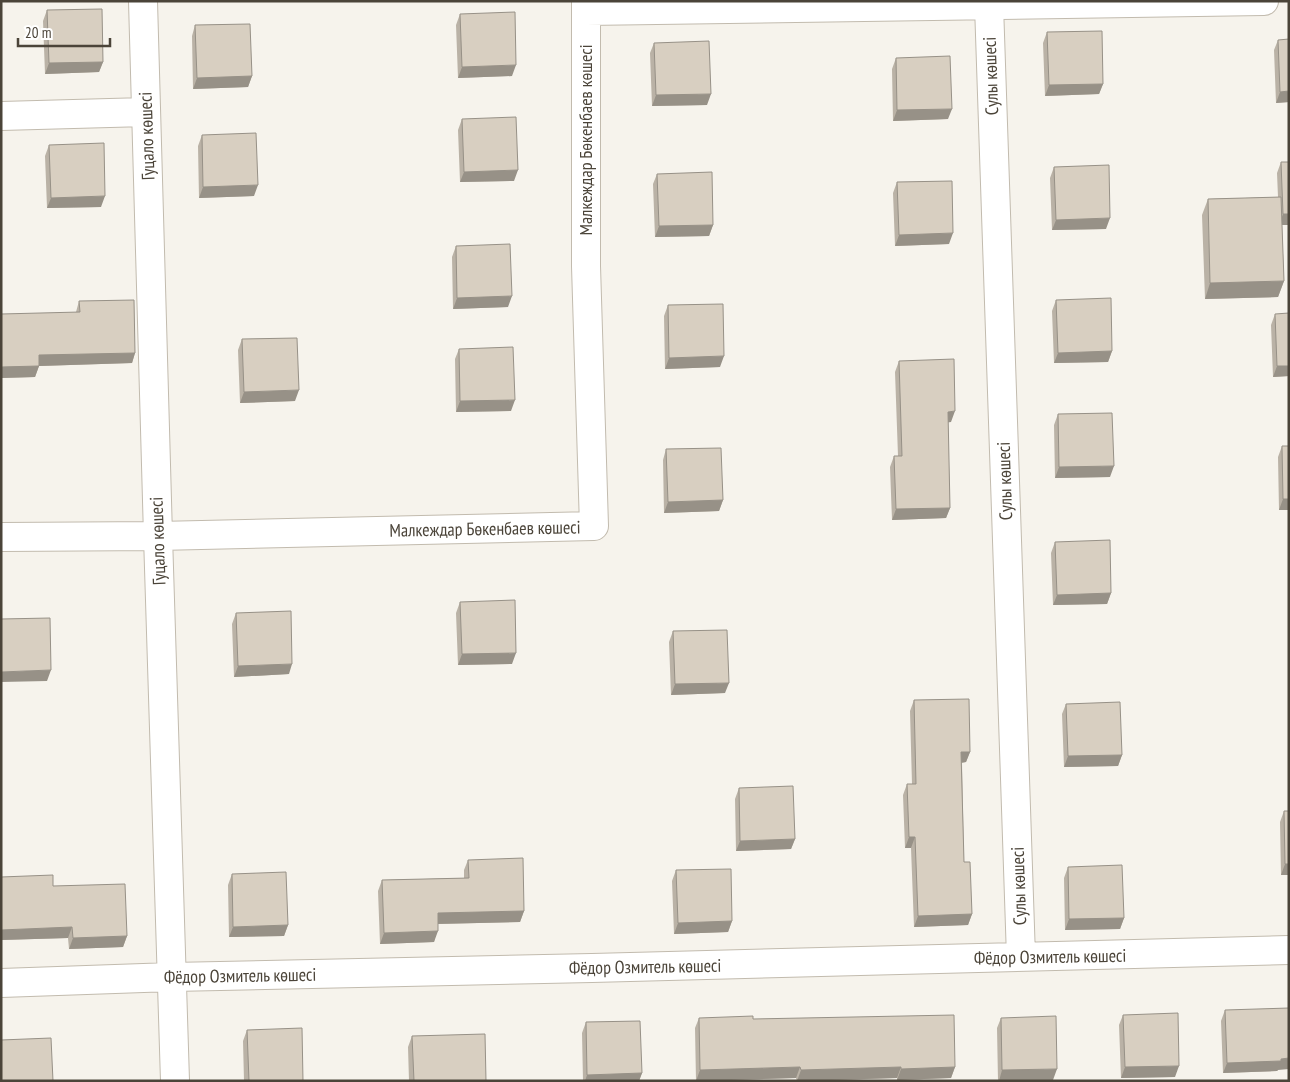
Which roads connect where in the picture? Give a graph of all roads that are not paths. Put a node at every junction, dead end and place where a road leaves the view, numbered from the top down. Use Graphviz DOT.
graph roads {
  1 [pos="143,1"];
  2 [pos="1264,1"];
  3 [pos="989,5"];
  4 [pos="586,6"];
  5 [pos="146,112"];
  6 [pos="1,116"];
  7 [pos="158,536"];
  8 [pos="1,537"];
  9 [pos="1289,950"];
  10 [pos="1021,957"];
  11 [pos="172,977"];
  12 [pos="1,983"];
  13 [pos="175,1081"];
  1 -- 5 [label="street, Гуцало көшесі"];
  2 -- 3 [label="street"];
  3 -- 4 [label="street"];
  3 -- 10 [label="street, Сулы көшесі"];
  4 -- 7 [label="street, Малкеждар Бөкенбаев көшесі"];
  5 -- 6 [label="street"];
  5 -- 7 [label="street, Гуцало көшесі"];
  7 -- 8 [label="street, Малкеждар Бөкенбаев көшесі"];
  7 -- 11 [label="street, Гуцало көшесі"];
  9 -- 10 [label="street, Фёдор Озмитель көшесі"];
  10 -- 11 [label="street, Фёдор Озмитель көшесі"];
  11 -- 12 [label="street, Фёдор Озмитель көшесі"];
  11 -- 13 [label="street, Гуцало көшесі"];
}
